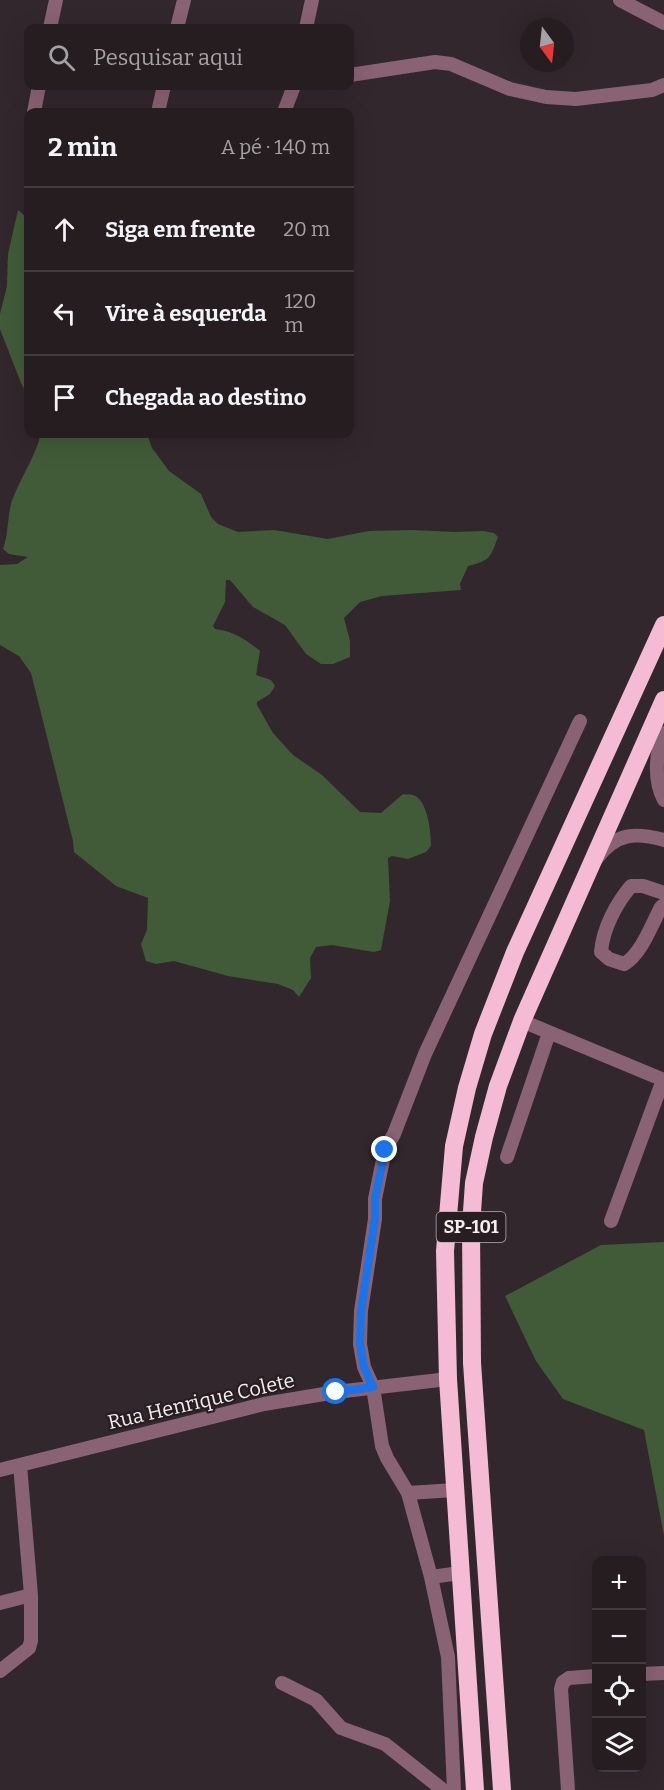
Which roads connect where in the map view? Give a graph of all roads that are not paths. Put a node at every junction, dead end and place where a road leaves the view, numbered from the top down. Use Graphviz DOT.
graph roads {
  1 [pos="56,0"];
  2 [pos="183,0"];
  3 [pos="312,0"];
  4 [pos="620,0"];
  5 [pos="664,23"];
  6 [pos="51,24"];
  7 [pos="178,24"];
  8 [pos="307,24"];
  9 [pos="354,74"];
  10 [pos="664,86"];
  11 [pos="38,90"];
  12 [pos="163,90"];
  13 [pos="292,90"];
  14 [pos="35,108"];
  15 [pos="159,108"];
  16 [pos="286,108"];
  17 [pos="664,625"];
  18 [pos="664,700"];
  19 [pos="580,721"];
  20 [pos="664,733"];
  21 [pos="664,800"];
  22 [pos="664,840"];
  23 [pos="585,875"];
  24 [pos="664,893"];
  25 [pos="664,904"];
  26 [pos="522,1021"];
  27 [pos="549,1033"];
  28 [pos="664,1080"];
  29 [pos="507,1157"];
  30 [pos="611,1221"];
  31 [pos="448,1379"];
  32 [pos="373,1387"];
  33 [pos="20,1465"];
  34 [pos="0,1470"];
  35 [pos="455,1490"];
  36 [pos="408,1493"];
  37 [pos="460,1573"];
  38 [pos="431,1577"];
  39 [pos="32,1595"];
  40 [pos="0,1603"];
  41 [pos="0,1671"];
  42 [pos="664,1673"];
  43 [pos="646,1674"];
  44 [pos="592,1676"];
  45 [pos="282,1683"];
  46 [pos="443,1790"];
  47 [pos="453,1790"];
  48 [pos="475,1790"];
  49 [pos="502,1790"];
  50 [pos="568,1790"];
  1 -- 6 [label="street"];
  2 -- 7 [label="street"];
  3 -- 8 [label="street"];
  4 -- 5 [label="street"];
  9 -- 10 [label="street"];
  11 -- 14 [label="street"];
  12 -- 15 [label="street"];
  13 -- 16 [label="street"];
  17 -- 31 [label="highway, SP-101"];
  18 -- 23 [label="highway, SP-101"];
  19 -- 32 [label="street"];
  20 -- 21 [label="street"];
  22 -- 23 [label="street"];
  23 -- 26 [label="highway, SP-101"];
  24 -- 25 [label="street"];
  26 -- 27 [label="street"];
  26 -- 49 [label="highway, SP-101"];
  27 -- 28 [label="street"];
  27 -- 29 [label="street"];
  28 -- 30 [label="street"];
  31 -- 32 [label="street, Rua Henrique Colete"];
  31 -- 35 [label="highway, SP-101"];
  32 -- 33 [label="street, Rua Henrique Colete"];
  32 -- 36 [label="street"];
  33 -- 34 [label="street, Rua Henrique Colete"];
  33 -- 39 [label="street"];
  35 -- 36 [label="street"];
  35 -- 37 [label="highway, SP-101"];
  36 -- 38 [label="street"];
  37 -- 38 [label="street"];
  37 -- 48 [label="highway, SP-101"];
  38 -- 47 [label="street"];
  39 -- 40 [label="street"];
  39 -- 41 [label="street"];
  42 -- 43 [label="street"];
  44 -- 50 [label="street"];
  45 -- 46 [label="street"];
}
